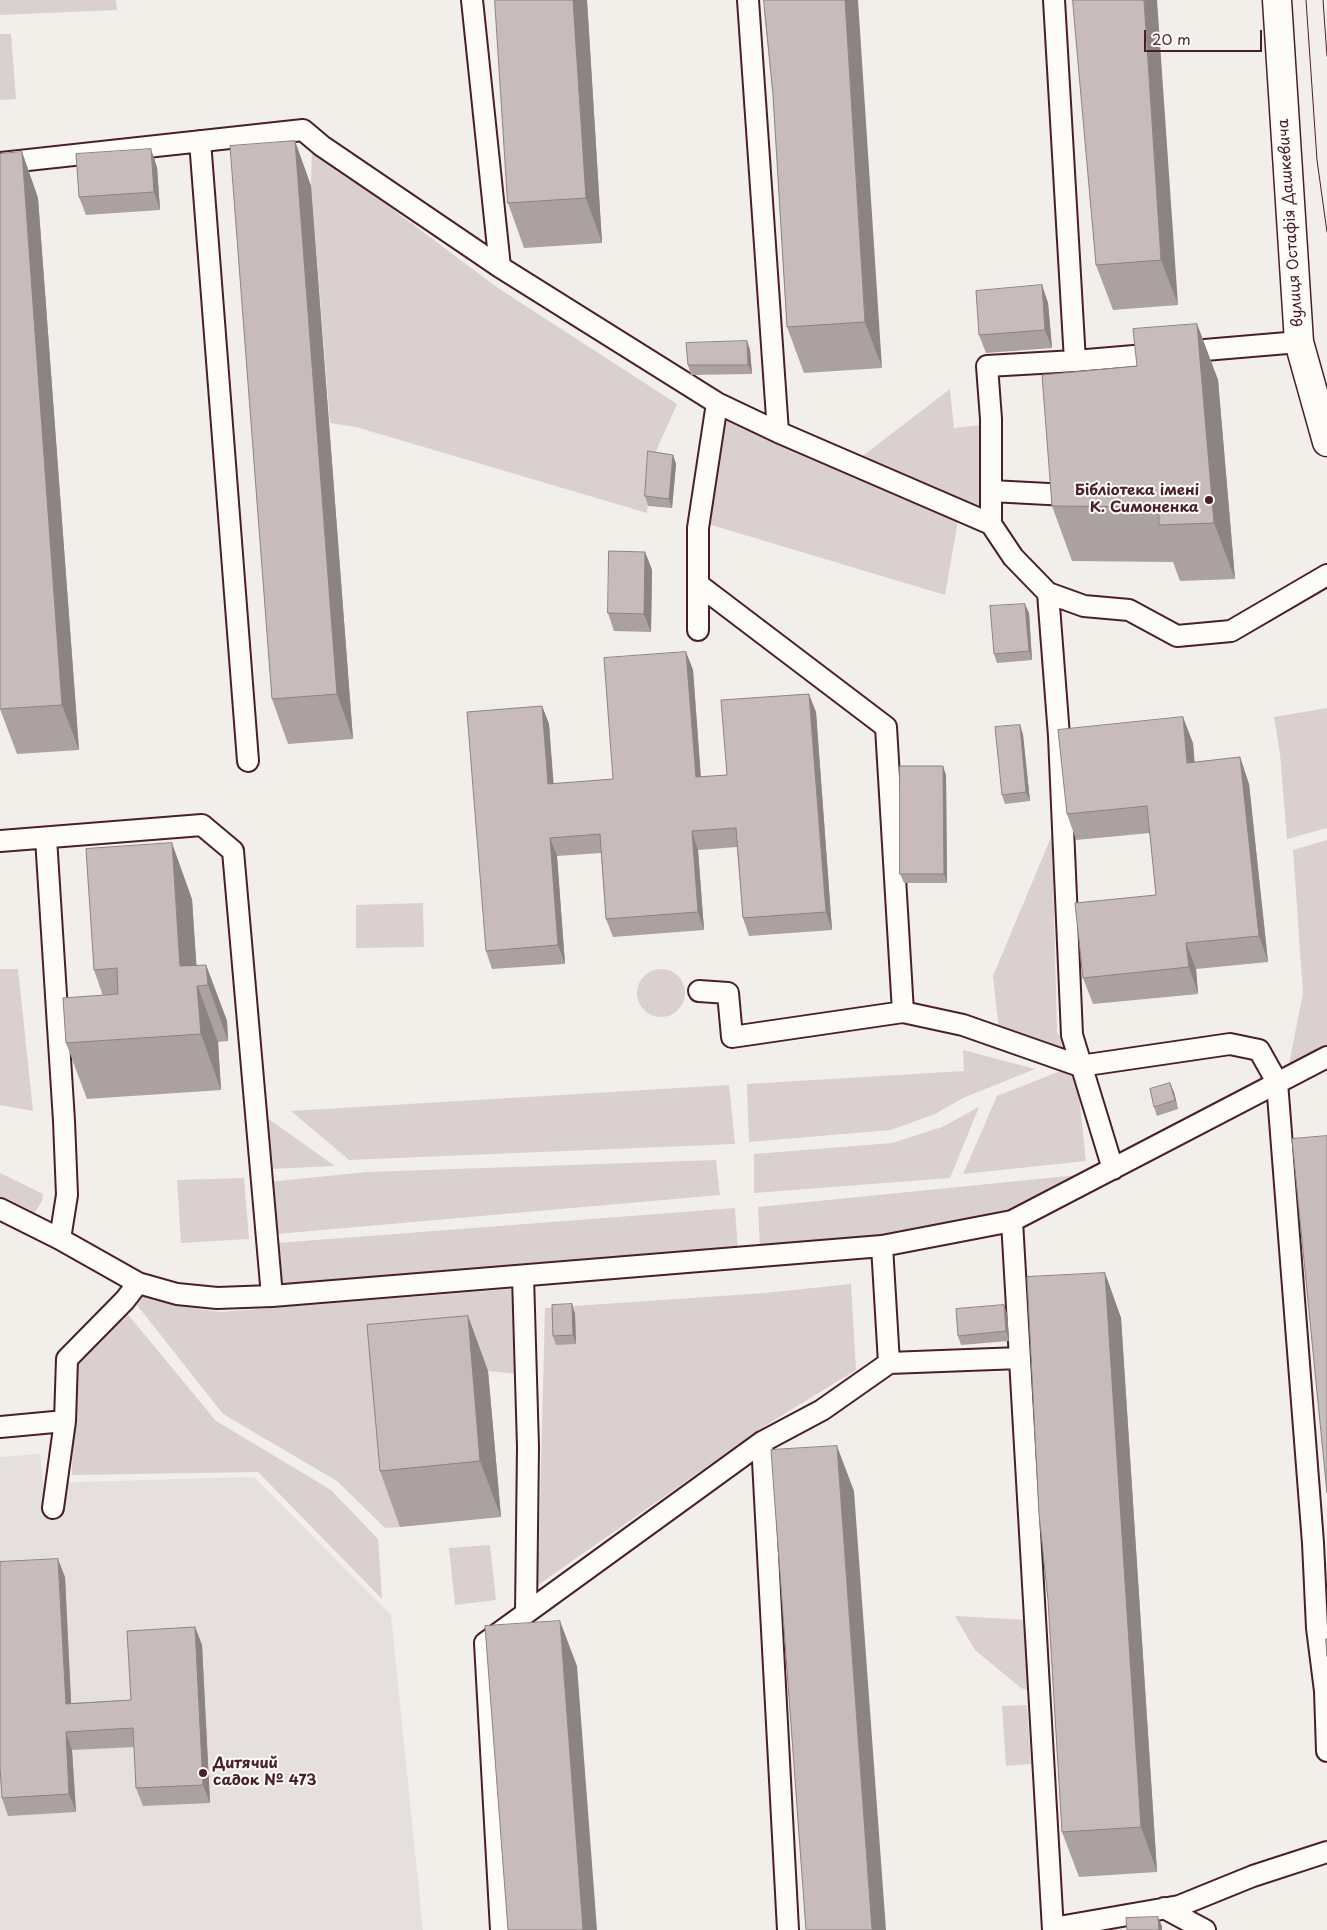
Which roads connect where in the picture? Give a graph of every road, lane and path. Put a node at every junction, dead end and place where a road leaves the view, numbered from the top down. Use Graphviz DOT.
graph roads {
  1 [pos="472,0"];
  2 [pos="748,0"];
  3 [pos="1054,0"];
  4 [pos="1277,0"];
  5 [pos="200,141"];
  6 [pos="0,163"];
  7 [pos="500,267"];
  8 [pos="1299,342"];
  9 [pos="1075,361"];
  10 [pos="717,403"];
  11 [pos="778,432"];
  12 [pos="1327,442"];
  13 [pos="991,491"];
  14 [pos="1067,495"];
  15 [pos="991,524"];
  16 [pos="1327,575"];
  17 [pos="699,585"];
  18 [pos="1048,593"];
  19 [pos="698,630"];
  20 [pos="248,761"];
  21 [pos="46,838"];
  22 [pos="0,841"];
  23 [pos="699,991"];
  24 [pos="903,1012"];
  25 [pos="1327,1057"];
  26 [pos="1080,1066"];
  27 [pos="1277,1082"];
  28 [pos="1113,1169"];
  29 [pos="0,1210"];
  30 [pos="1012,1221"];
  31 [pos="60,1239"];
  32 [pos="882,1246"];
  33 [pos="523,1276"];
  34 [pos="138,1283"];
  35 [pos="272,1296"];
  36 [pos="1020,1358"];
  37 [pos="889,1363"];
  38 [pos="65,1421"];
  39 [pos="0,1428"];
  40 [pos="762,1442"];
  41 [pos="53,1508"];
  42 [pos="526,1613"];
  43 [pos="1327,1751"];
  44 [pos="1327,1852"];
  45 [pos="1164,1908"];
  46 [pos="1053,1929"];
  47 [pos="501,1930"];
  48 [pos="788,1930"];
  49 [pos="1205,1930"];
  1 -- 7 [label="lane"];
  2 -- 11 [label="lane"];
  3 -- 9 [label="lane"];
  4 -- 8 [label="street, вулиця Остафія Дашкевича"];
  5 -- 6 [label="lane"];
  5 -- 7 [label="lane"];
  5 -- 20 [label="lane"];
  7 -- 10 [label="lane"];
  8 -- 9 [label="lane"];
  8 -- 12 [label="street, вулиця Остафія Дашкевича"];
  9 -- 13 [label="lane"];
  10 -- 11 [label="lane"];
  10 -- 17 [label="lane"];
  11 -- 15 [label="lane"];
  13 -- 14 [label="lane"];
  13 -- 15 [label="lane"];
  15 -- 18 [label="lane"];
  16 -- 18 [label="lane"];
  17 -- 19 [label="lane"];
  17 -- 24 [label="lane"];
  18 -- 26 [label="lane"];
  21 -- 22 [label="lane"];
  21 -- 31 [label="lane"];
  21 -- 35 [label="lane"];
  23 -- 24 [label="lane"];
  24 -- 26 [label="lane"];
  25 -- 27 [label="lane"];
  26 -- 27 [label="lane"];
  26 -- 28 [label="lane"];
  27 -- 28 [label="lane"];
  27 -- 43 [label="lane"];
  28 -- 30 [label="lane"];
  29 -- 31 [label="lane"];
  30 -- 32 [label="lane"];
  30 -- 36 [label="lane"];
  31 -- 34 [label="lane"];
  32 -- 33 [label="lane"];
  32 -- 37 [label="lane"];
  33 -- 35 [label="lane"];
  33 -- 42 [label="lane"];
  34 -- 35 [label="lane"];
  34 -- 38 [label="lane"];
  36 -- 37 [label="lane"];
  36 -- 46 [label="lane"];
  37 -- 40 [label="lane"];
  38 -- 39 [label="lane"];
  38 -- 41 [label="lane"];
  40 -- 42 [label="lane"];
  40 -- 48 [label="lane"];
  42 -- 47 [label="lane"];
  44 -- 45 [label="lane"];
  45 -- 46 [label="lane"];
  45 -- 49 [label="lane"];
}
